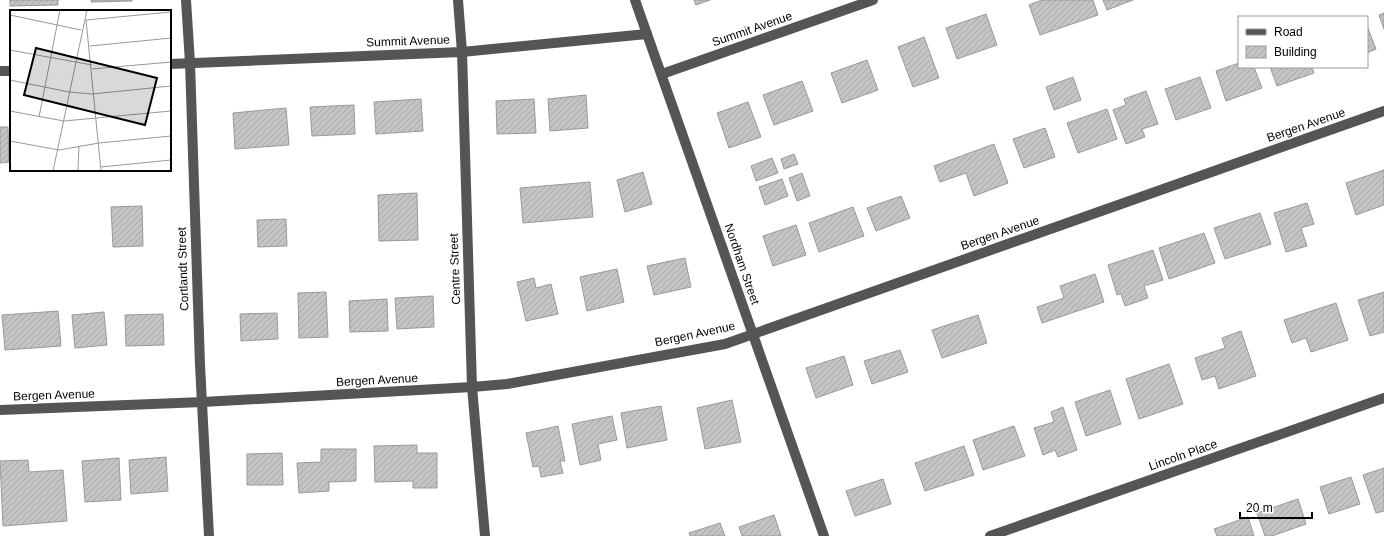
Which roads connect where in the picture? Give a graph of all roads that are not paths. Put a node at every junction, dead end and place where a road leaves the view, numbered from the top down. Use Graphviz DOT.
graph roads {
  1 [pos="186,0"];
  2 [pos="458,0"];
  3 [pos="635,0"];
  4 [pos="873,0"];
  5 [pos="647,34"];
  6 [pos="462,52"];
  7 [pos="190,63"];
  8 [pos="171,64"];
  9 [pos="662,74"];
  10 [pos="1384,111"];
  11 [pos="753,334"];
  12 [pos="472,388"];
  13 [pos="1384,398"];
  14 [pos="203,402"];
  15 [pos="0,410"];
  16 [pos="208,536"];
  17 [pos="485,536"];
  18 [pos="824,536"];
  19 [pos="990,536"];
  1 -- 7 [label="street, Cortlandt Street"];
  2 -- 6 [label="street, Centre Street"];
  3 -- 5 [label="street, Nordham Street"];
  4 -- 9 [label="street, Summit Avenue"];
  5 -- 6 [label="street, Summit Avenue"];
  5 -- 9 [label="street, Nordham Street"];
  6 -- 7 [label="street, Summit Avenue"];
  6 -- 12 [label="street, Centre Street"];
  7 -- 8 [label="street, Summit Avenue"];
  7 -- 14 [label="street, Cortlandt Street"];
  9 -- 11 [label="street, Nordham Street"];
  10 -- 11 [label="street, Bergen Avenue"];
  11 -- 12 [label="street, Bergen Avenue"];
  11 -- 18 [label="street, Nordham Street"];
  12 -- 14 [label="street, Bergen Avenue"];
  12 -- 17 [label="street, Centre Street"];
  13 -- 19 [label="street, Lincoln Place"];
  14 -- 15 [label="street, Bergen Avenue"];
  14 -- 16 [label="street, Cortlandt Street"];
}
